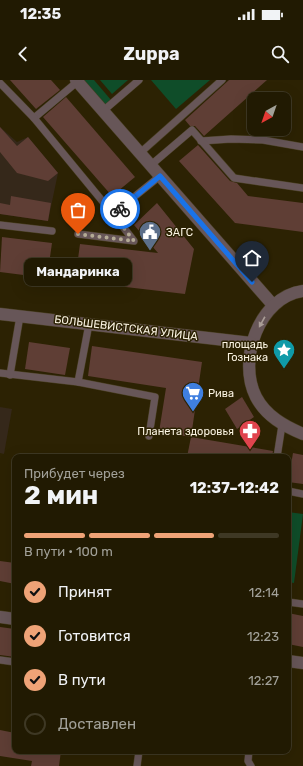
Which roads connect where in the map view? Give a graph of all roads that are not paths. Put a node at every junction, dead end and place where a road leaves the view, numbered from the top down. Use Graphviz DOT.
graph roads {
  1 [pos="139,80"];
  2 [pos="222,80"];
  3 [pos="76,81"];
  4 [pos="0,83"];
  5 [pos="103,111"];
  6 [pos="34,118"];
  7 [pos="202,141"];
  8 [pos="303,147"];
  9 [pos="140,152"];
  10 [pos="151,165"];
  11 [pos="160,176"];
  12 [pos="303,188"];
  13 [pos="113,214"];
  14 [pos="0,225"];
  15 [pos="52,231"];
  16 [pos="78,234"];
  17 [pos="303,291"];
  18 [pos="273,305"];
  19 [pos="0,314"];
  20 [pos="20,316"];
  21 [pos="89,324"];
  22 [pos="252,343"];
  23 [pos="0,373"];
  24 [pos="10,375"];
  25 [pos="78,382"];
  26 [pos="282,425"];
  27 [pos="303,434"];
  28 [pos="150,436"];
  29 [pos="277,454"];
  30 [pos="291,492"];
  31 [pos="303,494"];
  32 [pos="291,602"];
  33 [pos="303,604"];
  34 [pos="0,617"];
  35 [pos="12,619"];
  36 [pos="0,660"];
  37 [pos="291,661"];
  38 [pos="12,662"];
  39 [pos="303,663"];
  40 [pos="139,754"];
  41 [pos="249,754"];
  42 [pos="137,766"];
  43 [pos="251,766"];
  1 -- 5 [label="lane"];
  2 -- 9 [label="lane"];
  3 -- 5 [label="street"];
  3 -- 6 [label="lane"];
  4 -- 6 [label="lane"];
  5 -- 9 [label="street"];
  6 -- 13 [label="lane"];
  7 -- 8 [label="lane"];
  7 -- 10 [label="lane"];
  7 -- 12 [label="lane"];
  9 -- 10 [label="street"];
  10 -- 11 [label="street"];
  11 -- 13 [label="lane"];
  11 -- 18 [label="street"];
  13 -- 16 [label="lane"];
  14 -- 15 [label="lane"];
  17 -- 18 [label="street"];
  18 -- 22 [label="street, one-way"];
  19 -- 20 [label="street, БОЛЬШЕВИСТСКАЯ УЛИЦА"];
  20 -- 21 [label="street, БОЛЬШЕВИСТСКАЯ УЛИЦА"];
  20 -- 24 [label="lane"];
  21 -- 22 [label="street, БОЛЬШЕВИСТСКАЯ УЛИЦА"];
  21 -- 25 [label="lane"];
  22 -- 26 [label="street"];
  23 -- 24 [label="lane"];
  24 -- 25 [label="lane"];
  25 -- 28 [label="lane"];
  26 -- 27 [label="street"];
  26 -- 29 [label="lane"];
  30 -- 31 [label="lane"];
  32 -- 33 [label="lane"];
  34 -- 35 [label="street"];
  36 -- 38 [label="lane"];
  37 -- 39 [label="street"];
  40 -- 42 [label="lane"];
  41 -- 43 [label="lane"];
}
